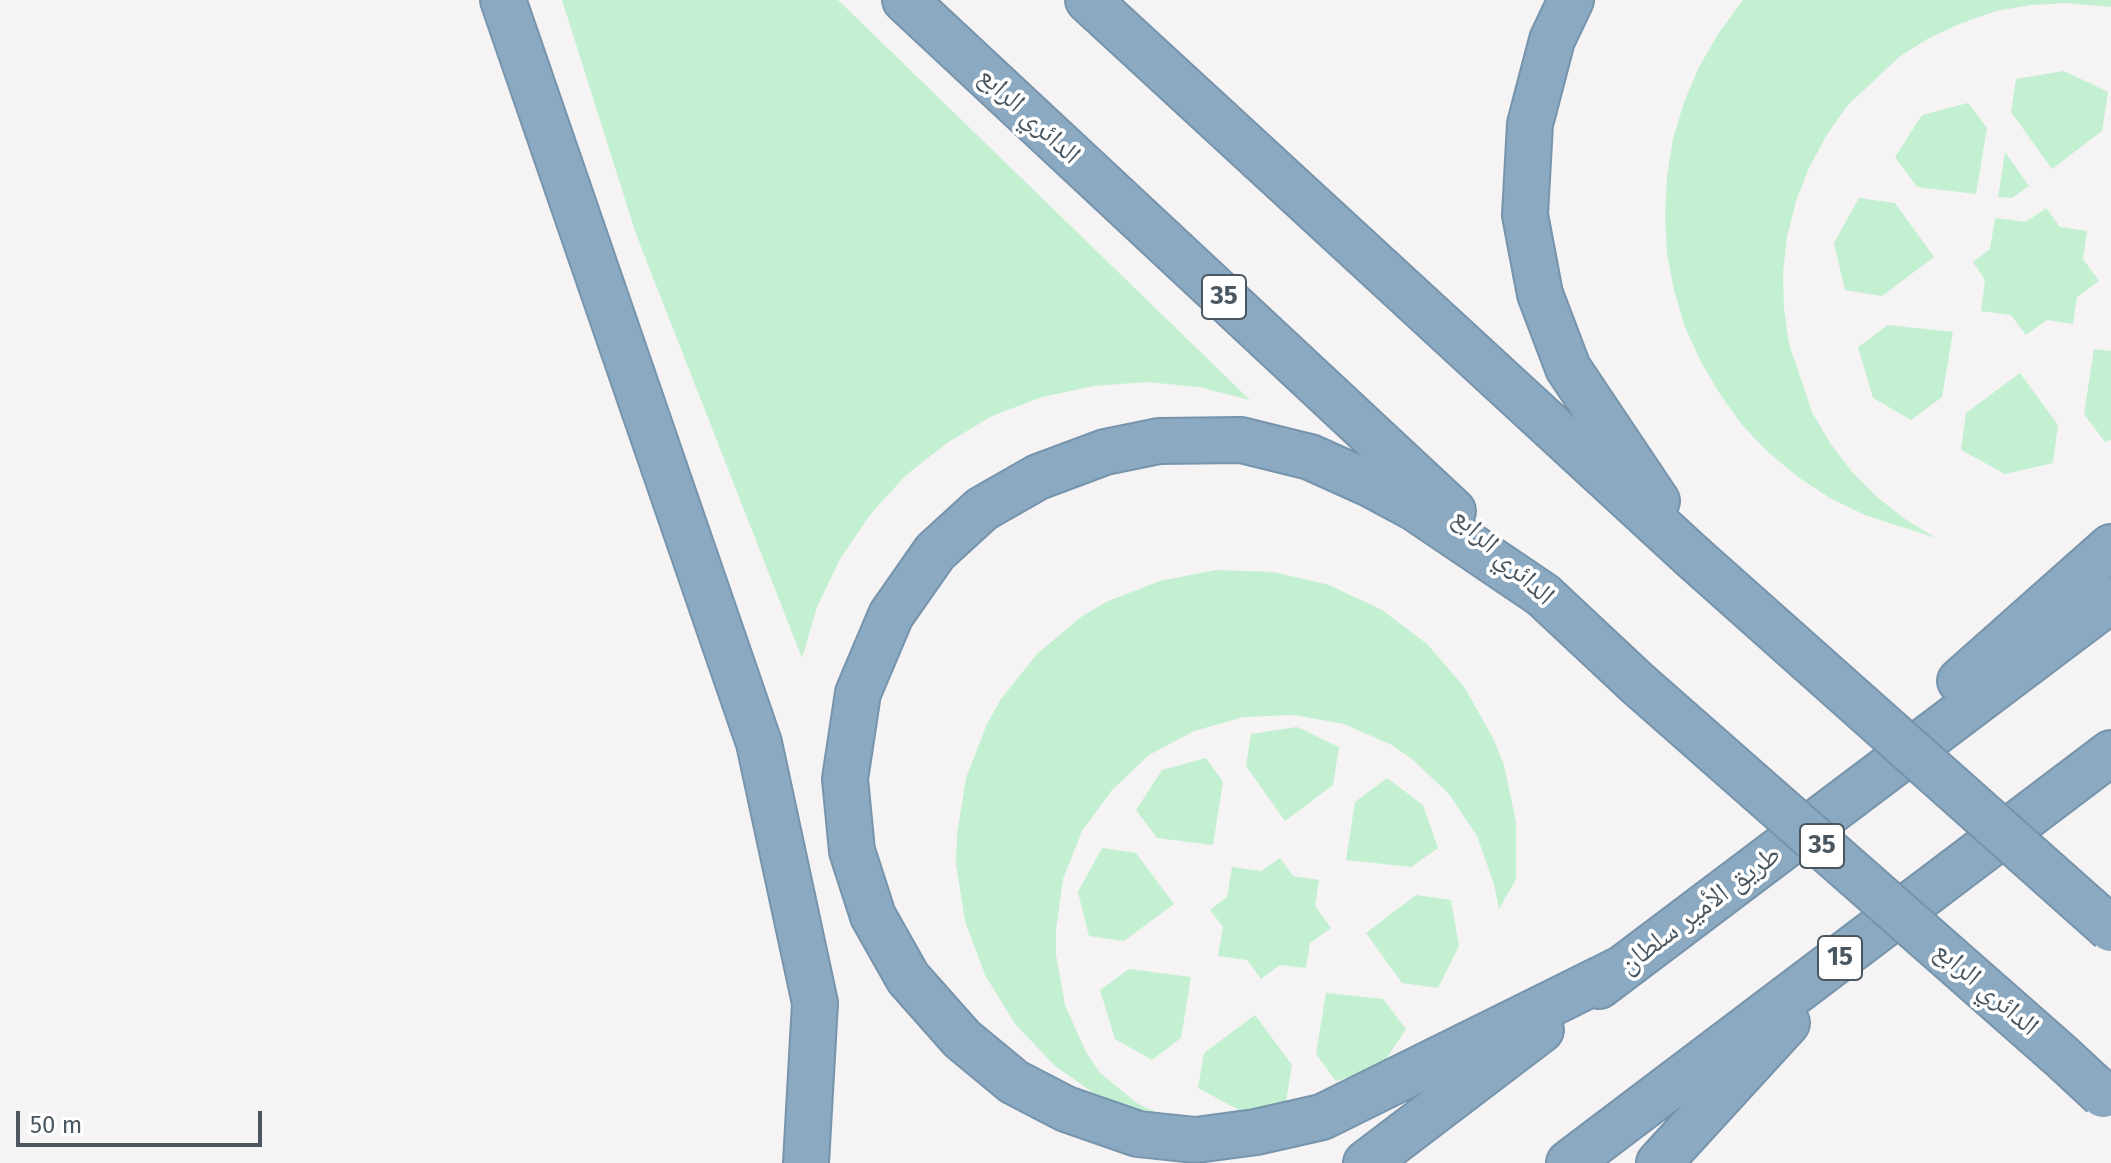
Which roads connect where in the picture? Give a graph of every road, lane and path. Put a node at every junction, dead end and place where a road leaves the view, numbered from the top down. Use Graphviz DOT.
graph roads {
  1 [pos="503,0"];
  2 [pos="905,0"];
  3 [pos="1088,0"];
  4 [pos="1571,0"];
  5 [pos="2111,547"];
  6 [pos="1693,557"];
  7 [pos="1543,595"];
  8 [pos="2111,600"];
  9 [pos="2111,753"];
  10 [pos="1715,899"];
  11 [pos="2111,929"];
  12 [pos="1859,943"];
  13 [pos="1621,969"];
  14 [pos="2108,1103"];
  15 [pos="806,1163"];
  16 [pos="1366,1163"];
  17 [pos="1569,1163"];
  18 [pos="1659,1163"];
  1 -- 15 [label="highway"];
  2 -- 7 [label="highway, الدائري الرابع / 35"];
  3 -- 6 [label="highway"];
  4 -- 6 [label="highway"];
  5 -- 10 [label="highway"];
  6 -- 11 [label="highway, bridge"];
  7 -- 13 [label="highway"];
  7 -- 14 [label="highway, الدائري الرابع / 35, bridge"];
  8 -- 10 [label="highway, طريق الأمير سلطان"];
  9 -- 12 [label="highway, 15"];
  10 -- 13 [label="highway, طريق الأمير سلطان"];
  12 -- 17 [label="highway, 15"];
  12 -- 18 [label="highway"];
  13 -- 16 [label="highway, طريق الأمير سلطان"];
}
